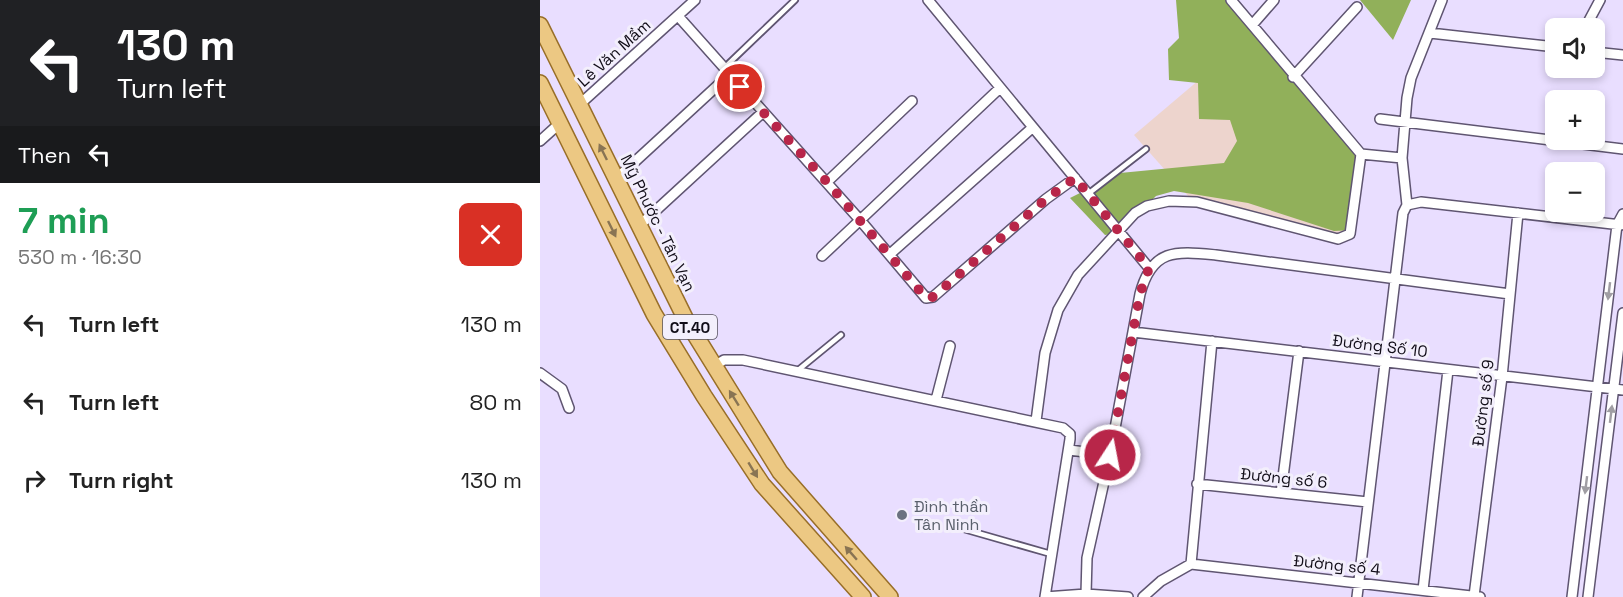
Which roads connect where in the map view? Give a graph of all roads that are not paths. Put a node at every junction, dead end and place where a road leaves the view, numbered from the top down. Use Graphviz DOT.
graph roads {
  1 [pos="695,0"];
  2 [pos="795,0"];
  3 [pos="928,0"];
  4 [pos="1231,0"];
  5 [pos="1274,0"];
  6 [pos="1442,0"];
  7 [pos="1600,0"];
  8 [pos="1357,7"];
  9 [pos="678,16"];
  10 [pos="1590,18"];
  11 [pos="1253,24"];
  12 [pos="540,25"];
  13 [pos="1430,33"];
  14 [pos="1545,46"];
  15 [pos="1605,53"];
  16 [pos="1623,55"];
  17 [pos="726,72"];
  18 [pos="1293,77"];
  19 [pos="540,83"];
  20 [pos="1000,88"];
  21 [pos="912,101"];
  22 [pos="579,105"];
  23 [pos="763,111"];
  24 [pos="1380,119"];
  25 [pos="1405,121"];
  26 [pos="560,123"];
  27 [pos="1032,128"];
  28 [pos="540,141"];
  29 [pos="1146,149"];
  30 [pos="1623,149"];
  31 [pos="1361,154"];
  32 [pos="1402,158"];
  33 [pos="1075,178"];
  34 [pos="616,179"];
  35 [pos="827,182"];
  36 [pos="1088,194"];
  37 [pos="1407,206"];
  38 [pos="1518,213"];
  39 [pos="1623,214"];
  40 [pos="860,220"];
  41 [pos="640,225"];
  42 [pos="1620,225"];
  43 [pos="1119,233"];
  44 [pos="890,254"];
  45 [pos="822,256"];
  46 [pos="1149,268"];
  47 [pos="1395,278"];
  48 [pos="1510,294"];
  49 [pos="1623,313"];
  50 [pos="1133,332"];
  51 [pos="841,335"];
  52 [pos="1212,341"];
  53 [pos="950,346"];
  54 [pos="1299,351"];
  55 [pos="1385,362"];
  56 [pos="714,366"];
  57 [pos="1448,370"];
  58 [pos="797,371"];
  59 [pos="540,373"];
  60 [pos="1502,377"];
  61 [pos="1597,388"];
  62 [pos="1618,390"];
  63 [pos="936,400"];
  64 [pos="569,408"];
  65 [pos="1036,421"];
  66 [pos="1069,450"];
  67 [pos="1110,455"];
  68 [pos="1197,484"];
  69 [pos="1281,493"];
  70 [pos="1368,502"];
  71 [pos="953,526"];
  72 [pos="1052,554"];
  73 [pos="1191,564"];
  74 [pos="1358,583"];
  75 [pos="1423,590"];
  76 [pos="1086,594"];
  77 [pos="1474,596"];
  78 [pos="863,597"];
  79 [pos="890,597"];
  80 [pos="1045,597"];
  81 [pos="1128,597"];
  82 [pos="1143,597"];
  83 [pos="1357,597"];
  84 [pos="1480,597"];
  85 [pos="1572,597"];
  86 [pos="1588,597"];
  1 -- 9 [label="street, Lê Văn Mầm"];
  2 -- 17 [label="lane"];
  3 -- 20 [label="street"];
  4 -- 11 [label="street"];
  5 -- 11 [label="street"];
  6 -- 13 [label="street"];
  7 -- 10 [label="street"];
  8 -- 18 [label="street"];
  9 -- 17 [label="street"];
  9 -- 22 [label="street, Lê Văn Mầm"];
  11 -- 18 [label="street"];
  12 -- 22 [label="main road, Mỹ Phước - Tân Vạn / CT.40"];
  13 -- 14 [label="street"];
  13 -- 25 [label="street"];
  15 -- 16 [label="street"];
  17 -- 23 [label="street"];
  17 -- 34 [label="street"];
  18 -- 31 [label="street"];
  19 -- 26 [label="main road, CT.40"];
  20 -- 27 [label="street"];
  20 -- 40 [label="street"];
  21 -- 35 [label="street"];
  34 -- 22 [label="main road, Mỹ Phước - Tân Vạn / CT.40, one-way"];
  23 -- 35 [label="street"];
  23 -- 41 [label="street"];
  24 -- 25 [label="street"];
  25 -- 30 [label="street"];
  25 -- 32 [label="street"];
  26 -- 28 [label="street"];
  26 -- 78 [label="main road, CT.40, one-way"];
  27 -- 33 [label="street"];
  27 -- 44 [label="street"];
  29 -- 36 [label="lane"];
  31 -- 32 [label="street"];
  31 -- 43 [label="street"];
  32 -- 37 [label="street"];
  33 -- 36 [label="street"];
  33 -- 44 [label="street"];
  34 -- 41 [label="main road, Mỹ Phước - Tân Vạn / CT.40"];
  35 -- 40 [label="street"];
  36 -- 43 [label="street"];
  37 -- 38 [label="street"];
  37 -- 47 [label="street"];
  38 -- 42 [label="street"];
  38 -- 48 [label="street, Đường số 9"];
  39 -- 42 [label="street"];
  40 -- 44 [label="street"];
  40 -- 45 [label="street"];
  41 -- 56 [label="main road, Mỹ Phước - Tân Vạn / CT.40"];
  42 -- 61 [label="street, one-way"];
  43 -- 46 [label="street"];
  43 -- 65 [label="street"];
  46 -- 47 [label="street"];
  46 -- 50 [label="street"];
  47 -- 48 [label="street"];
  47 -- 55 [label="street"];
  48 -- 60 [label="street, Đường số 9"];
  49 -- 62 [label="street"];
  50 -- 52 [label="street, Đường Số 10"];
  50 -- 67 [label="street"];
  51 -- 58 [label="lane"];
  52 -- 54 [label="street, Đường Số 10"];
  52 -- 68 [label="street"];
  53 -- 63 [label="street"];
  54 -- 55 [label="street, Đường Số 10"];
  54 -- 69 [label="street"];
  55 -- 57 [label="street, Đường Số 10"];
  55 -- 70 [label="street"];
  56 -- 58 [label="street"];
  79 -- 56 [label="main road, Mỹ Phước - Tân Vạn / CT.40, one-way"];
  57 -- 60 [label="street, Đường Số 10"];
  57 -- 75 [label="street"];
  58 -- 63 [label="street"];
  59 -- 64 [label="street"];
  60 -- 61 [label="street, Đường Số 10"];
  60 -- 77 [label="street, Đường số 9"];
  61 -- 62 [label="street, Đường Số 10"];
  61 -- 85 [label="street, one-way"];
  86 -- 62 [label="street, one-way"];
  63 -- 65 [label="street"];
  65 -- 66 [label="street"];
  66 -- 67 [label="street"];
  66 -- 72 [label="street"];
  67 -- 76 [label="street"];
  68 -- 69 [label="street, Đường số 6"];
  68 -- 73 [label="street"];
  69 -- 70 [label="street, Đường số 6"];
  70 -- 74 [label="street"];
  71 -- 72 [label="lane"];
  72 -- 80 [label="street"];
  73 -- 74 [label="street, Đường số 4"];
  73 -- 82 [label="street"];
  74 -- 75 [label="street, Đường số 4"];
  74 -- 83 [label="street"];
  75 -- 77 [label="street, Đường số 4"];
  76 -- 80 [label="street"];
  76 -- 81 [label="street"];
  77 -- 84 [label="street, Đường số 4"];
}
